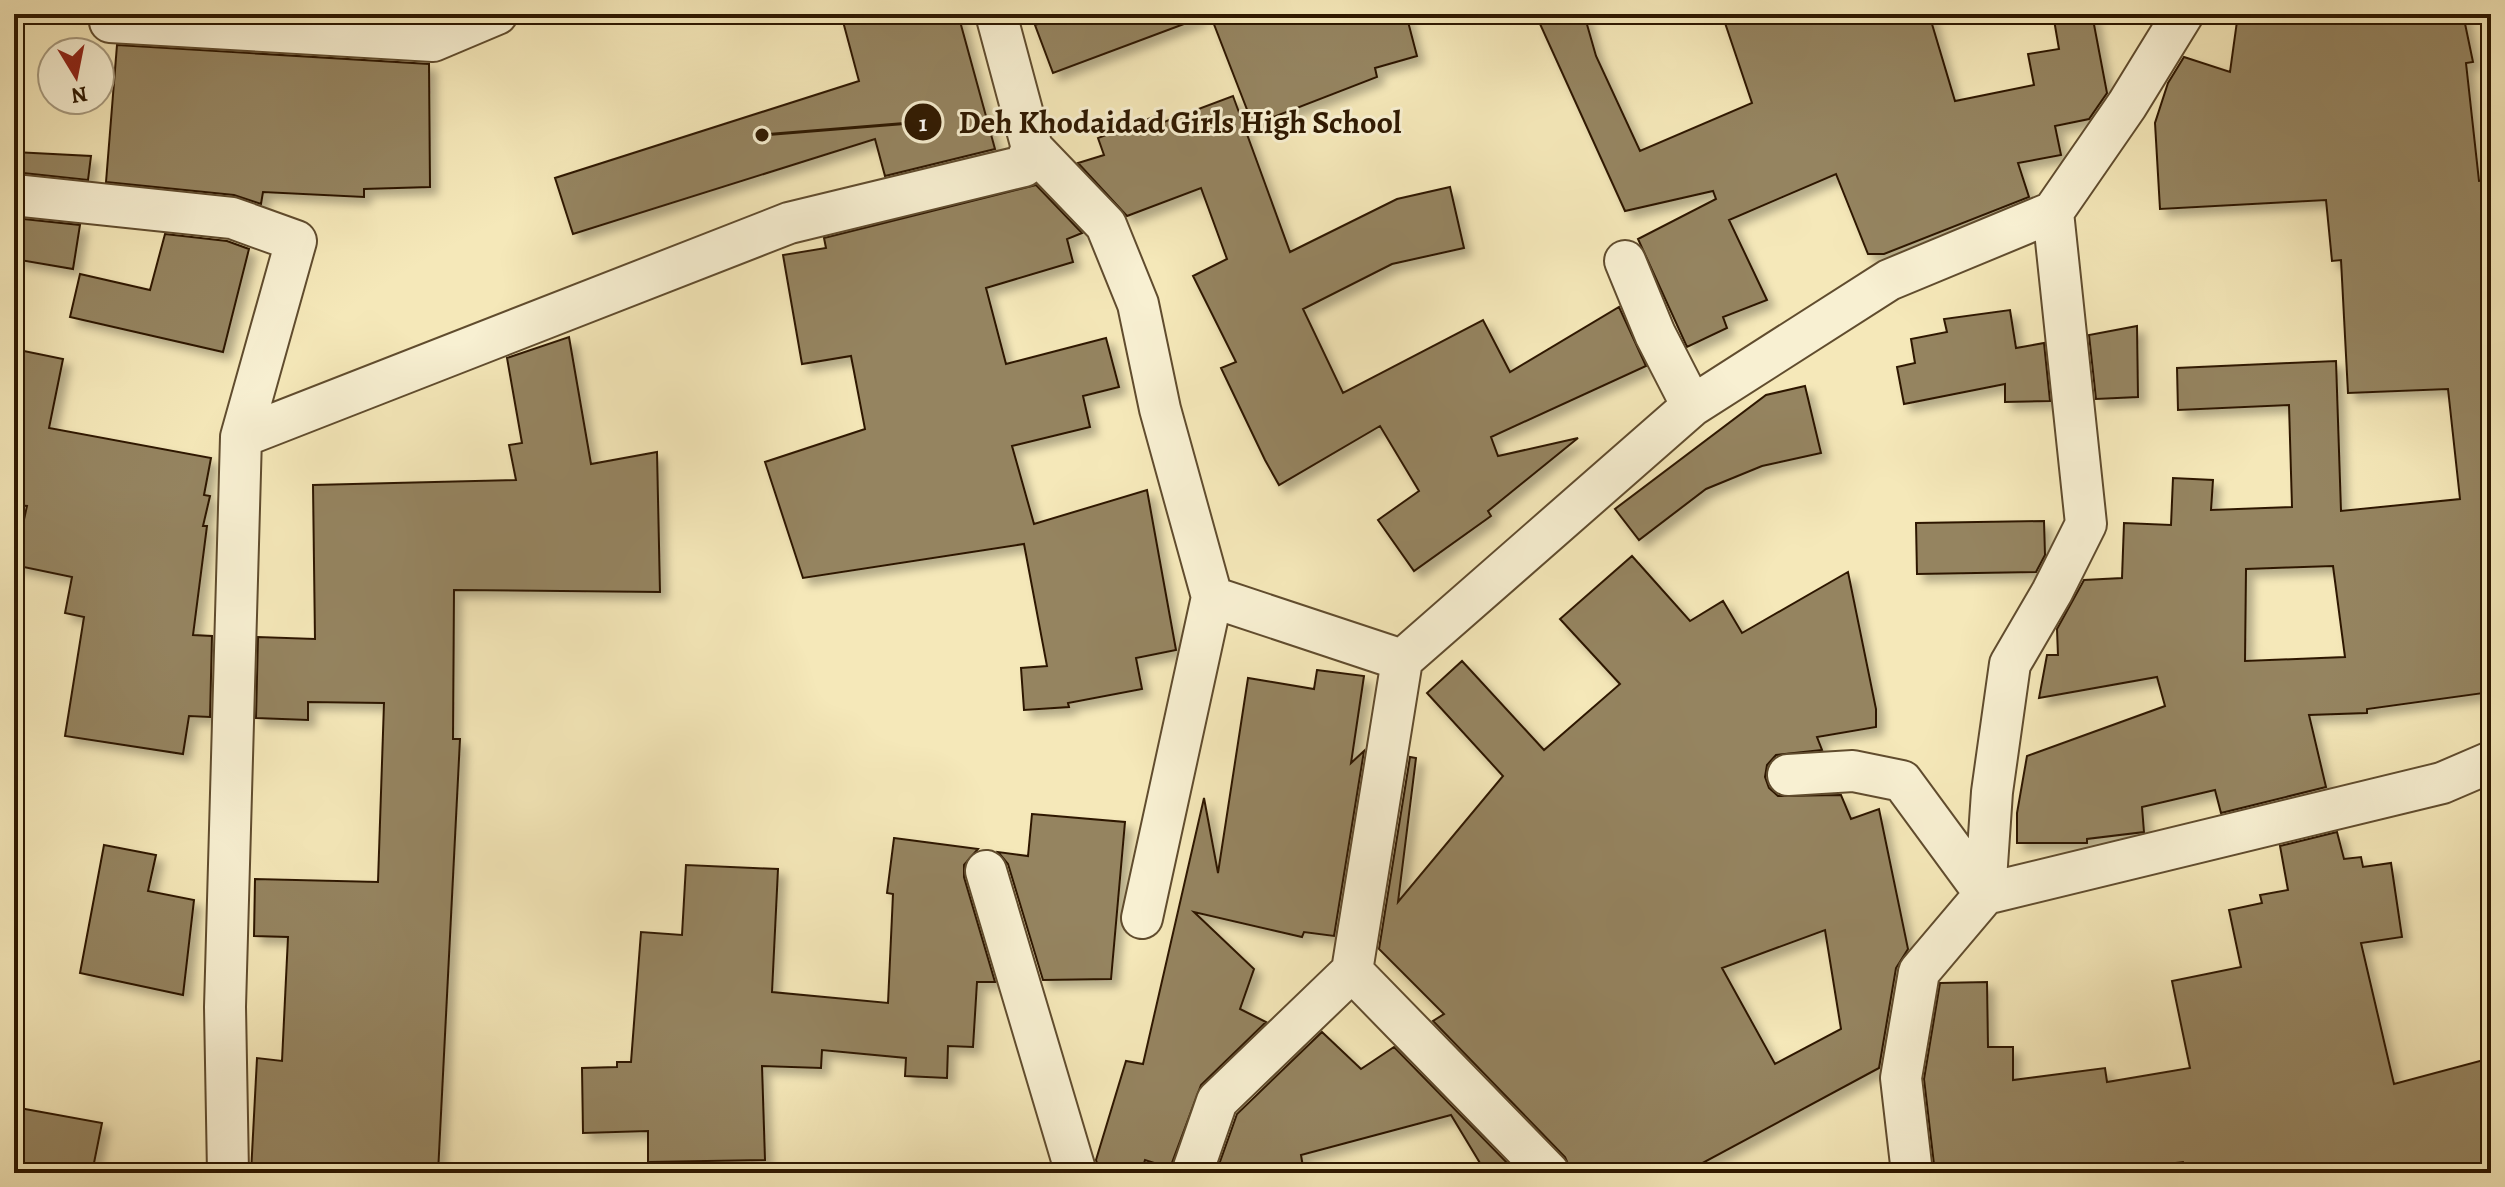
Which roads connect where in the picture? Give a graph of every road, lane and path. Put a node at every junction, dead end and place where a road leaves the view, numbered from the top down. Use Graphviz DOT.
graph roads {
  1 [pos="497,14"];
  2 [pos="996,14"];
  3 [pos="2183,14"];
  4 [pos="110,22"];
  5 [pos="1032,148"];
  6 [pos="14,195"];
  7 [pos="2053,212"];
  8 [pos="1625,261"];
  9 [pos="1692,406"];
  10 [pos="241,437"];
  11 [pos="1212,597"];
  12 [pos="1402,660"];
  13 [pos="2491,762"];
  14 [pos="1788,775"];
  15 [pos="986,871"];
  16 [pos="1985,894"];
  17 [pos="1142,918"];
  18 [pos="1352,971"];
  19 [pos="228,1173"];
  20 [pos="1076,1173"];
  21 [pos="1192,1173"];
  22 [pos="1549,1173"];
  23 [pos="1912,1173"];
  1 -- 4 [label="street"];
  2 -- 5 [label="street"];
  3 -- 7 [label="street"];
  5 -- 10 [label="street"];
  5 -- 11 [label="street"];
  6 -- 10 [label="street"];
  7 -- 9 [label="street"];
  7 -- 16 [label="street"];
  8 -- 9 [label="street"];
  9 -- 12 [label="street"];
  10 -- 19 [label="street"];
  11 -- 12 [label="street"];
  11 -- 17 [label="street"];
  12 -- 18 [label="street"];
  13 -- 16 [label="street"];
  14 -- 16 [label="street"];
  15 -- 20 [label="street"];
  16 -- 23 [label="street"];
  18 -- 21 [label="street"];
  18 -- 22 [label="street"];
}
